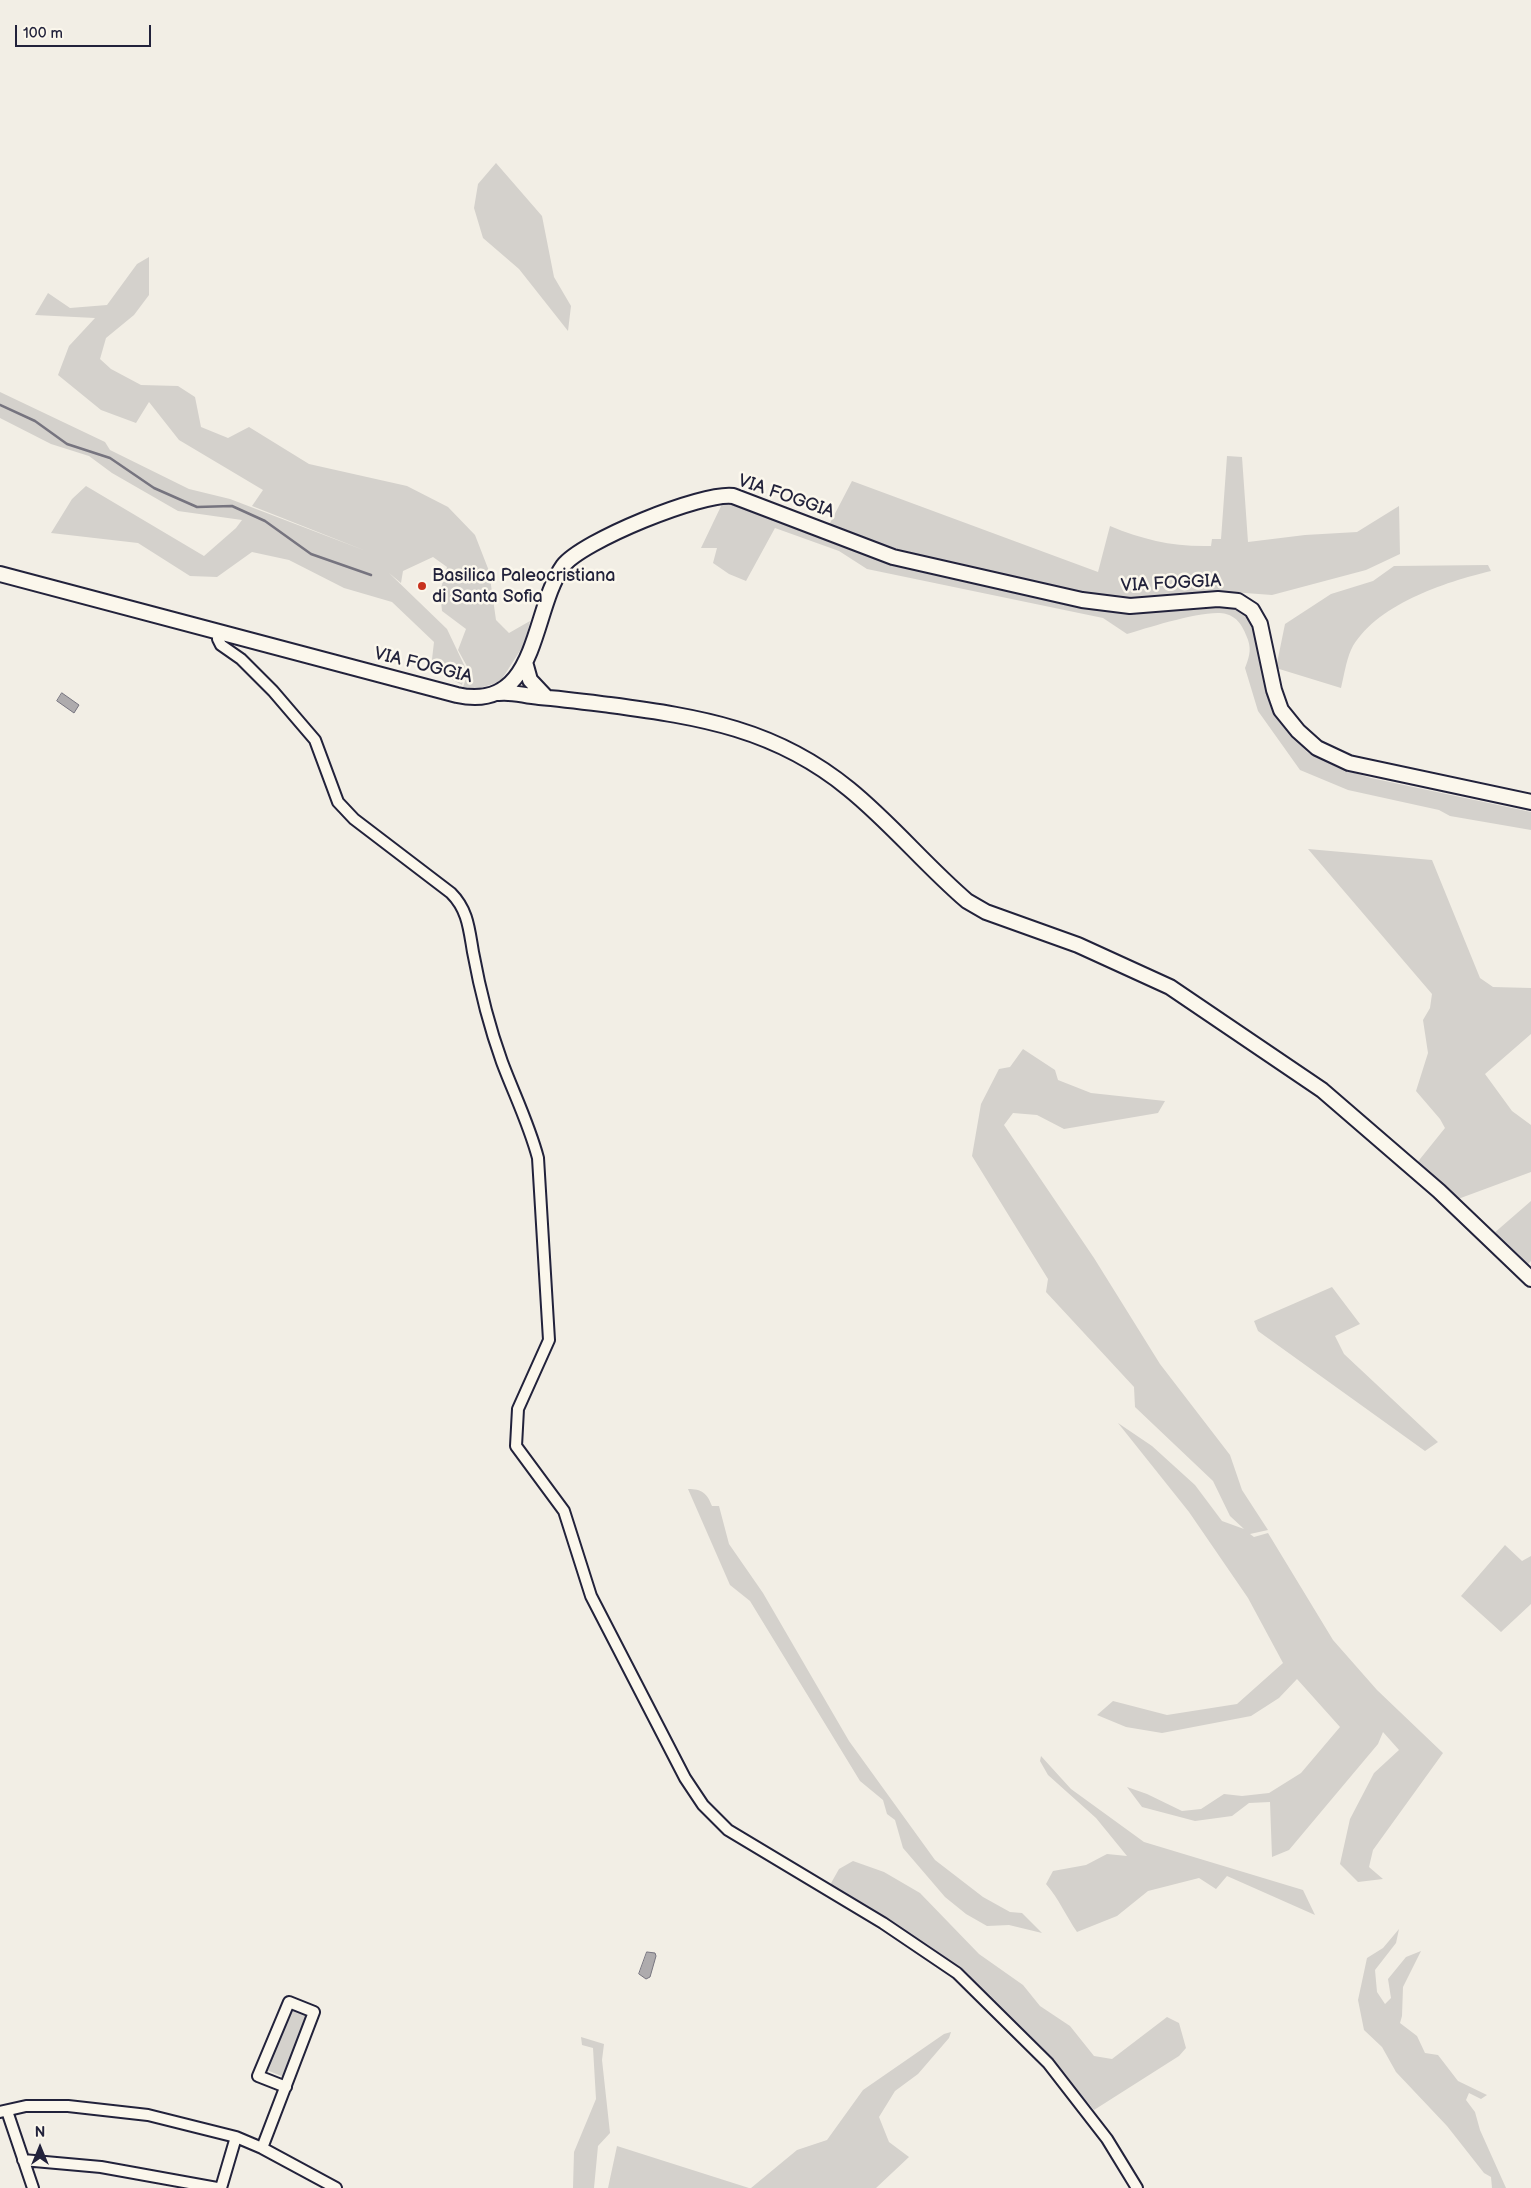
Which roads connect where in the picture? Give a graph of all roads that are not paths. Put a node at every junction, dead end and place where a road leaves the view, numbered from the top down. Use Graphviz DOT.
graph roads {
  1 [pos="0,574"];
  2 [pos="219,632"];
  3 [pos="526,662"];
  4 [pos="516,678"];
  5 [pos="527,688"];
  6 [pos="498,693"];
  7 [pos="1531,802"];
  8 [pos="1531,1279"];
  9 [pos="286,2087"];
  10 [pos="4,2111"];
  11 [pos="236,2136"];
  12 [pos="262,2148"];
  13 [pos="23,2160"];
  14 [pos="33,2188"];
  15 [pos="219,2188"];
  16 [pos="336,2188"];
  17 [pos="1137,2188"];
  1 -- 2 [label="main road, VIA FOGGIA"];
  2 -- 6 [label="main road, VIA FOGGIA"];
  2 -- 17 [label="street"];
  3 -- 4 [label="main road, VIA FOGGIA"];
  3 -- 5 [label="main road"];
  3 -- 7 [label="main road, VIA FOGGIA"];
  4 -- 5 [label="main road"];
  4 -- 6 [label="main road, VIA FOGGIA"];
  5 -- 6 [label="main road"];
  5 -- 8 [label="main road"];
  9 -- 9 [label="street"];
  9 -- 12 [label="street"];
  10 -- 11 [label="street"];
  10 -- 13 [label="street"];
  11 -- 12 [label="street"];
  11 -- 15 [label="street"];
  12 -- 16 [label="street"];
  13 -- 14 [label="street"];
  13 -- 15 [label="street"];
}
